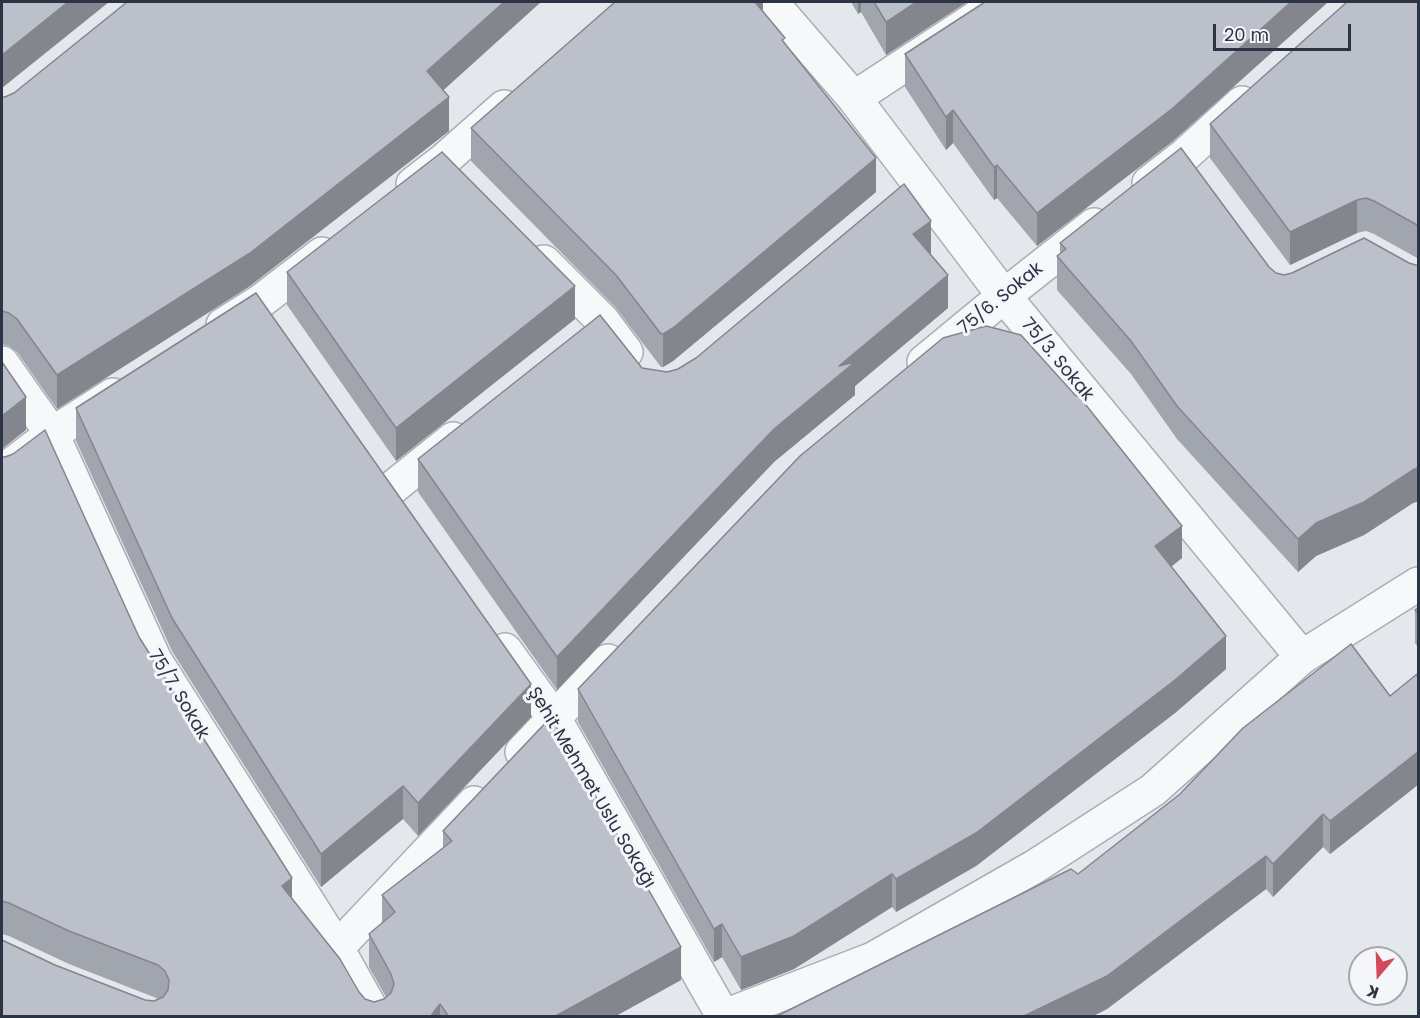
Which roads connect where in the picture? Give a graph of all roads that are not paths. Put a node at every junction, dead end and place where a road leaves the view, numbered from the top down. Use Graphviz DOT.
graph roads {
  1 [pos="771,2"];
  2 [pos="995,2"];
  3 [pos="1262,86"];
  4 [pos="525,89"];
  5 [pos="854,98"];
  6 [pos="918,181"];
  7 [pos="389,202"];
  8 [pos="891,204"];
  9 [pos="343,238"];
  10 [pos="528,245"];
  11 [pos="1004,296"];
  12 [pos="261,301"];
  13 [pos="603,321"];
  14 [pos="280,329"];
  15 [pos="201,339"];
  16 [pos="575,343"];
  17 [pos="2,363"];
  18 [pos="644,376"];
  19 [pos="142,377"];
  20 [pos="904,378"];
  21 [pos="474,423"];
  22 [pos="52,434"];
  23 [pos="372,460"];
  24 [pos="2,472"];
  25 [pos="392,488"];
  26 [pos="412,517"];
  27 [pos="1419,584"];
  28 [pos="486,622"];
  29 [pos="626,643"];
  30 [pos="1302,657"];
  31 [pos="554,718"];
  32 [pos="337,948"];
  33 [pos="375,1017"];
  34 [pos="724,1017"];
  1 -- 5 [label="street, 75/3. Sokak"];
  2 -- 5 [label="street"];
  3 -- 11 [label="street, 75/6. Sokak"];
  4 -- 7 [label="street"];
  5 -- 6 [label="street, 75/3. Sokak"];
  6 -- 8 [label="street"];
  6 -- 11 [label="street, 75/3. Sokak"];
  9 -- 12 [label="street"];
  10 -- 13 [label="street"];
  11 -- 20 [label="street, 75/6. Sokak"];
  11 -- 30 [label="street, 75/3. Sokak"];
  12 -- 14 [label="street"];
  12 -- 15 [label="street"];
  13 -- 16 [label="street"];
  13 -- 18 [label="street"];
  17 -- 22 [label="street, 75/7. Sokak"];
  19 -- 22 [label="street"];
  21 -- 25 [label="street"];
  22 -- 24 [label="street"];
  22 -- 32 [label="street, 75/7. Sokak"];
  23 -- 25 [label="street"];
  25 -- 26 [label="street"];
  27 -- 30 [label="street"];
  28 -- 31 [label="street, Şehit Mehmet Uslu Sokağı"];
  29 -- 31 [label="street"];
  30 -- 34 [label="street"];
  31 -- 32 [label="street"];
  31 -- 34 [label="street, Şehit Mehmet Uslu Sokağı"];
  32 -- 33 [label="street, 75/7. Sokak"];
}
